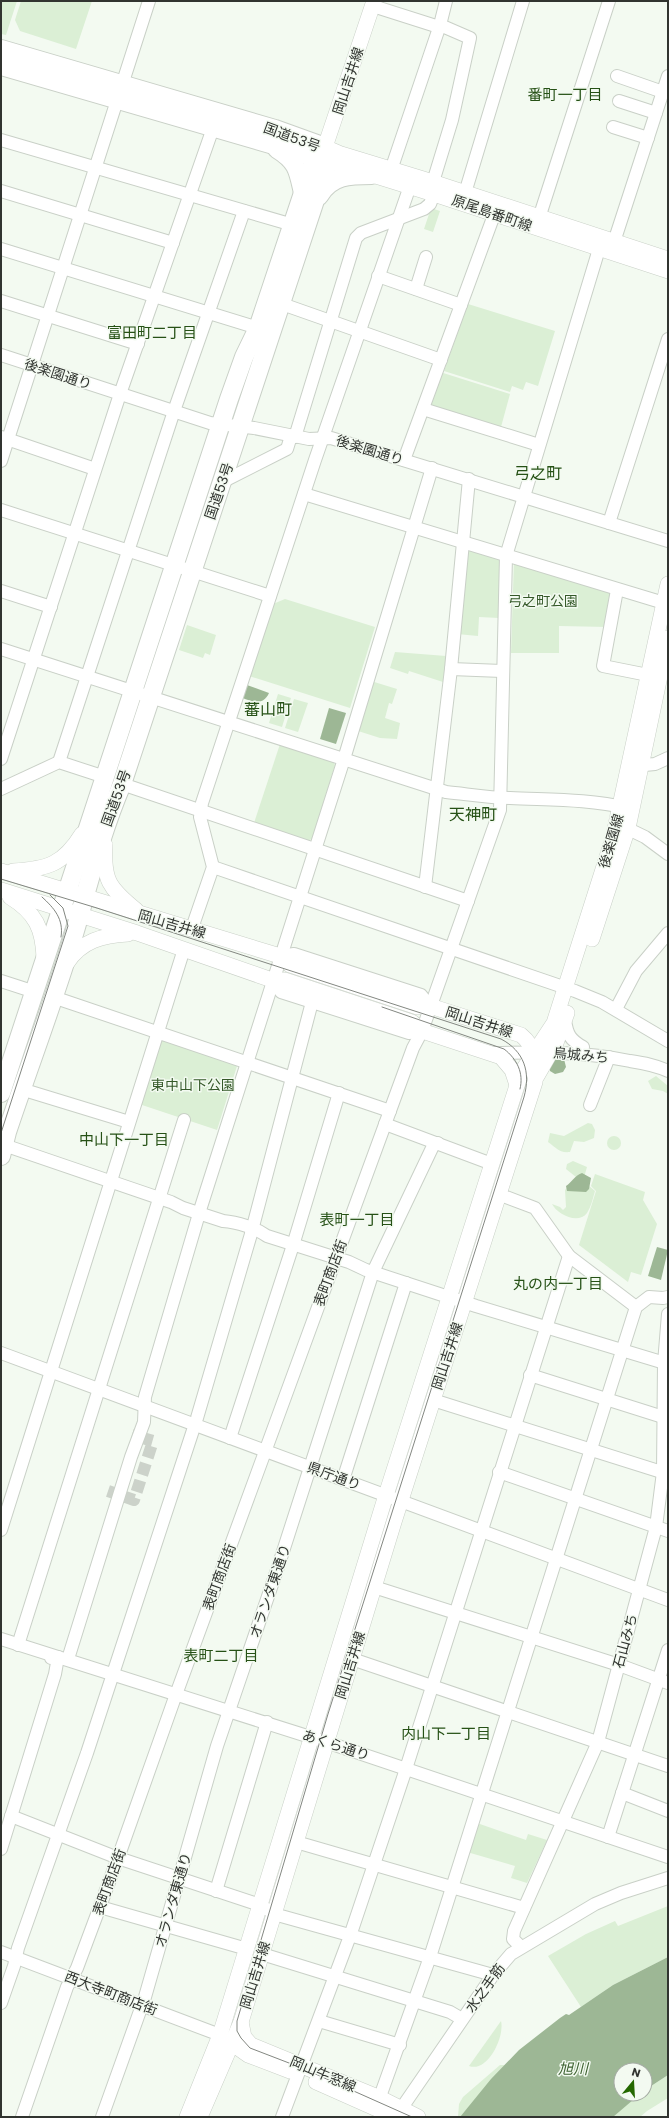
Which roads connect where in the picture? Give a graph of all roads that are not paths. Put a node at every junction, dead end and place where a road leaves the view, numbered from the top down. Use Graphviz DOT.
graph roads {
  1 [pos="150,1"];
  2 [pos="446,1"];
  3 [pos="523,1"];
  4 [pos="609,1"];
  5 [pos="373,3"];
  6 [pos="439,26"];
  7 [pos="1,49"];
  8 [pos="2,70"];
  9 [pos="616,76"];
  10 [pos="668,76"];
  11 [pos="120,92"];
  12 [pos="663,92"];
  13 [pos="619,101"];
  14 [pos="656,113"];
  15 [pos="612,127"];
  16 [pos="213,128"];
  17 [pos="648,138"];
  18 [pos="1,140"];
  19 [pos="272,145"];
  20 [pos="323,155"];
  21 [pos="96,167"];
  22 [pos="392,170"];
  23 [pos="372,175"];
  24 [pos="410,186"];
  25 [pos="434,188"];
  26 [pos="1,191"];
  27 [pos="465,192"];
  28 [pos="190,195"];
  29 [pos="310,197"];
  30 [pos="244,211"];
  31 [pos="81,214"];
  32 [pos="494,215"];
  33 [pos="539,218"];
  34 [pos="398,219"];
  35 [pos="293,226"];
  36 [pos="614,242"];
  37 [pos="173,243"];
  38 [pos="1,249"];
  39 [pos="599,249"];
  40 [pos="426,258"];
  41 [pos="668,259"];
  42 [pos="63,268"];
  43 [pos="668,271"];
  44 [pos="378,276"];
  45 [pos="416,289"];
  46 [pos="154,296"];
  47 [pos="1,301"];
  48 [pos="282,304"];
  49 [pos="461,305"];
  50 [pos="208,312"];
  51 [pos="47,316"];
  52 [pos="330,320"];
  53 [pos="258,328"];
  54 [pos="360,331"];
  55 [pos="668,339"];
  56 [pos="138,344"];
  57 [pos="1,355"];
  58 [pos="441,360"];
  59 [pos="32,366"];
  60 [pos="120,394"];
  61 [pos="423,409"];
  62 [pos="174,411"];
  63 [pos="221,424"];
  64 [pos="241,426"];
  65 [pos="293,436"];
  66 [pos="323,438"];
  67 [pos="4,439"];
  68 [pos="539,445"];
  69 [pos="404,460"];
  70 [pos="1,461"];
  71 [pos="432,468"];
  72 [pos="95,469"];
  73 [pos="469,479"];
  74 [pos="222,482"];
  75 [pos="304,494"];
  76 [pos="524,497"];
  77 [pos="1,510"];
  78 [pos="609,523"];
  79 [pos="413,527"];
  80 [pos="75,534"];
  81 [pos="668,541"];
  82 [pos="462,543"];
  83 [pos="128,550"];
  84 [pos="506,556"];
  85 [pos="174,565"];
  86 [pos="192,571"];
  87 [pos="668,584"];
  88 [pos="618,590"];
  89 [pos="1,591"];
  90 [pos="270,596"];
  91 [pos="664,603"];
  92 [pos="51,607"];
  93 [pos="668,638"];
  94 [pos="1,649"];
  95 [pos="33,660"];
  96 [pos="451,669"];
  97 [pos="502,671"];
  98 [pos="648,676"];
  99 [pos="87,677"];
  100 [pos="133,692"];
  101 [pos="151,698"];
  102 [pos="227,722"];
  103 [pos="6,725"];
  104 [pos="668,758"];
  105 [pos="1,759"];
  106 [pos="344,760"];
  107 [pos="59,762"];
  108 [pos="635,766"];
  109 [pos="105,777"];
  110 [pos="122,784"];
  111 [pos="1,789"];
  112 [pos="437,790"];
  113 [pos="500,797"];
  114 [pos="626,807"];
  115 [pos="200,811"];
  116 [pos="98,823"];
  117 [pos="622,826"];
  118 [pos="315,848"];
  119 [pos="668,854"];
  120 [pos="213,867"];
  121 [pos="1,871"];
  122 [pos="425,887"];
  123 [pos="1,891"];
  124 [pos="76,895"];
  125 [pos="300,897"];
  126 [pos="468,901"];
  127 [pos="62,910"];
  128 [pos="141,914"];
  129 [pos="79,915"];
  130 [pos="192,928"];
  131 [pos="137,933"];
  132 [pos="668,933"];
  133 [pos="452,948"];
  134 [pos="184,949"];
  135 [pos="280,956"];
  136 [pos="44,965"];
  137 [pos="62,970"];
  138 [pos="272,980"];
  139 [pos="1,981"];
  140 [pos="570,989"];
  141 [pos="35,992"];
  142 [pos="53,996"];
  143 [pos="312,1002"];
  144 [pos="430,1006"];
  145 [pos="616,1010"];
  146 [pos="560,1021"];
  147 [pos="158,1032"];
  148 [pos="420,1034"];
  149 [pos="666,1037"];
  150 [pos="584,1047"];
  151 [pos="549,1048"];
  152 [pos="491,1053"];
  153 [pos="609,1057"];
  154 [pos="246,1062"];
  155 [pos="668,1063"];
  156 [pos="668,1071"];
  157 [pos="293,1078"];
  158 [pos="517,1085"];
  159 [pos="22,1089"];
  160 [pos="1,1093"];
  161 [pos="339,1094"];
  162 [pos="590,1104"];
  163 [pos="390,1111"];
  164 [pos="184,1120"];
  165 [pos="129,1122"];
  166 [pos="385,1124"];
  167 [pos="435,1145"];
  168 [pos="2,1148"];
  169 [pos="492,1164"];
  170 [pos="111,1182"];
  171 [pos="498,1194"];
  172 [pos="159,1198"];
  173 [pos="199,1214"];
  174 [pos="253,1229"];
  175 [pos="293,1245"];
  176 [pos="569,1256"];
  177 [pos="336,1258"];
  178 [pos="373,1272"];
  179 [pos="406,1283"];
  180 [pos="449,1297"];
  181 [pos="668,1297"];
  182 [pos="464,1302"];
  183 [pos="636,1307"];
  184 [pos="668,1314"];
  185 [pos="546,1328"];
  186 [pos="667,1331"];
  187 [pos="622,1350"];
  188 [pos="1,1353"];
  189 [pos="666,1363"];
  190 [pos="52,1372"];
  191 [pos="530,1375"];
  192 [pos="98,1389"];
  193 [pos="433,1400"];
  194 [pos="606,1400"];
  195 [pos="145,1406"];
  196 [pos="663,1417"];
  197 [pos="195,1425"];
  198 [pos="514,1425"];
  199 [pos="230,1438"];
  200 [pos="591,1450"];
  201 [pos="265,1451"];
  202 [pos="310,1468"];
  203 [pos="499,1472"];
  204 [pos="665,1473"];
  205 [pos="343,1480"];
  206 [pos="386,1496"];
  207 [pos="576,1498"];
  208 [pos="401,1501"];
  209 [pos="656,1527"];
  210 [pos="1,1530"];
  211 [pos="482,1531"];
  212 [pos="668,1531"];
  213 [pos="557,1558"];
  214 [pos="374,1587"];
  215 [pos="639,1589"];
  216 [pos="668,1600"];
  217 [pos="454,1613"];
  218 [pos="531,1638"];
  219 [pos="1,1639"];
  220 [pos="1,1643"];
  221 [pos="18,1645"];
  222 [pos="668,1650"];
  223 [pos="63,1658"];
  224 [pos="352,1659"];
  225 [pos="619,1665"];
  226 [pos="112,1674"];
  227 [pos="663,1681"];
  228 [pos="432,1686"];
  229 [pos="176,1693"];
  230 [pos="229,1710"];
  231 [pos="508,1712"];
  232 [pos="267,1722"];
  233 [pos="311,1737"];
  234 [pos="326,1742"];
  235 [pos="598,1742"];
  236 [pos="634,1755"];
  237 [pos="668,1766"];
  238 [pos="407,1768"];
  239 [pos="622,1793"];
  240 [pos="482,1794"];
  241 [pos="668,1812"];
  242 [pos="11,1816"];
  243 [pos="563,1822"];
  244 [pos="58,1834"];
  245 [pos="608,1837"];
  246 [pos="296,1842"];
  247 [pos="1,1849"];
  248 [pos="668,1857"];
  249 [pos="118,1858"];
  250 [pos="374,1865"];
  251 [pos="668,1878"];
  252 [pos="179,1879"];
  253 [pos="453,1888"];
  254 [pos="216,1890"];
  255 [pos="260,1906"];
  256 [pos="100,1907"];
  257 [pos="524,1908"];
  258 [pos="274,1912"];
  259 [pos="166,1926"];
  260 [pos="350,1936"];
  261 [pos="521,1947"];
  262 [pos="247,1949"];
  263 [pos="1,1952"];
  264 [pos="262,1954"];
  265 [pos="430,1957"];
  266 [pos="16,1958"];
  267 [pos="492,1975"];
  268 [pos="335,1977"];
  269 [pos="72,1978"];
  270 [pos="415,2001"];
  271 [pos="1,2003"];
  272 [pos="142,2005"];
  273 [pos="462,2019"];
  274 [pos="319,2021"];
  275 [pos="241,2022"];
  276 [pos="226,2040"];
  277 [pos="400,2045"];
  278 [pos="249,2050"];
  279 [pos="219,2056"];
  280 [pos="301,2070"];
  281 [pos="378,2103"];
  282 [pos="397,2114"];
  283 [pos="22,2117"];
  284 [pos="102,2117"];
  285 [pos="187,2117"];
  286 [pos="200,2117"];
  287 [pos="282,2117"];
  288 [pos="418,2117"];
  1 -- 11 [label="street"];
  2 -- 6 [label="street"];
  3 -- 27 [label="street"];
  4 -- 33 [label="street"];
  5 -- 6 [label="street"];
  5 -- 20 [label="main road, 岡山吉井線"];
  6 -- 22 [label="street"];
  6 -- 25 [label="street"];
  7 -- 11 [label="highway, 国道53号"];
  8 -- 11 [label="highway, 国道53号"];
  9 -- 12 [label="street"];
  10 -- 12 [label="street"];
  11 -- 16 [label="highway, 国道53号"];
  11 -- 20 [label="highway, 国道53号"];
  11 -- 21 [label="street"];
  12 -- 14 [label="street"];
  13 -- 14 [label="street"];
  14 -- 17 [label="street"];
  15 -- 17 [label="street"];
  16 -- 19 [label="highway, 国道53号"];
  16 -- 28 [label="street"];
  17 -- 36 [label="street"];
  18 -- 21 [label="street"];
  19 -- 20 [label="highway, 国道53号"];
  19 -- 29 [label="highway"];
  20 -- 22 [label="main road, 原尾島番町線"];
  20 -- 23 [label="main road, 原尾島番町線"];
  20 -- 29 [label="highway, 国道53号"];
  21 -- 28 [label="street"];
  21 -- 31 [label="street"];
  22 -- 25 [label="main road, 原尾島番町線"];
  23 -- 24 [label="main road, 原尾島番町線"];
  23 -- 29 [label="highway"];
  24 -- 25 [label="main road, 原尾島番町線"];
  24 -- 34 [label="street"];
  25 -- 27 [label="main road, 原尾島番町線"];
  25 -- 32 [label="main road, 原尾島番町線"];
  25 -- 34 [label="street"];
  26 -- 31 [label="street"];
  27 -- 33 [label="main road, 原尾島番町線"];
  28 -- 30 [label="street"];
  28 -- 37 [label="street"];
  29 -- 35 [label="highway, 国道53号"];
  29 -- 48 [label="highway, 国道53号"];
  30 -- 35 [label="street"];
  30 -- 50 [label="street"];
  31 -- 37 [label="street"];
  31 -- 42 [label="street"];
  32 -- 39 [label="main road, 原尾島番町線"];
  32 -- 49 [label="street"];
  33 -- 36 [label="main road, 原尾島番町線"];
  34 -- 44 [label="street"];
  34 -- 52 [label="street"];
  35 -- 53 [label="highway, 国道53号"];
  36 -- 41 [label="main road, 原尾島番町線"];
  37 -- 46 [label="street"];
  38 -- 42 [label="street"];
  39 -- 43 [label="main road, 原尾島番町線"];
  39 -- 68 [label="street, 表町商店街"];
  40 -- 45 [label="street"];
  42 -- 46 [label="street"];
  42 -- 51 [label="street"];
  44 -- 45 [label="street"];
  44 -- 54 [label="street"];
  45 -- 49 [label="street"];
  46 -- 50 [label="street"];
  46 -- 56 [label="street"];
  47 -- 51 [label="street"];
  48 -- 52 [label="street"];
  48 -- 64 [label="highway, 国道53号"];
  49 -- 58 [label="street"];
  50 -- 53 [label="street"];
  50 -- 62 [label="street"];
  51 -- 56 [label="street"];
  51 -- 59 [label="street"];
  52 -- 54 [label="street"];
  52 -- 65 [label="street"];
  53 -- 63 [label="highway, 国道53号"];
  54 -- 58 [label="street"];
  54 -- 66 [label="street"];
  55 -- 78 [label="street"];
  56 -- 60 [label="street"];
  57 -- 59 [label="street, 後楽園通り"];
  58 -- 61 [label="street"];
  59 -- 60 [label="street, 後楽園通り"];
  59 -- 67 [label="street"];
  60 -- 62 [label="street, 後楽園通り"];
  60 -- 72 [label="street"];
  61 -- 68 [label="street"];
  61 -- 69 [label="street"];
  62 -- 63 [label="street, 後楽園通り"];
  62 -- 83 [label="street"];
  63 -- 64 [label="street, 後楽園通り"];
  63 -- 85 [label="highway, 国道53号"];
  64 -- 65 [label="street, 後楽園通り"];
  64 -- 74 [label="highway, 国道53号"];
  65 -- 66 [label="street, 後楽園通り"];
  65 -- 74 [label="street"];
  66 -- 69 [label="street, 後楽園通り"];
  66 -- 75 [label="street"];
  67 -- 70 [label="street"];
  67 -- 72 [label="street"];
  68 -- 76 [label="street, 表町商店街"];
  69 -- 71 [label="street, 後楽園通り"];
  71 -- 73 [label="street, 後楽園通り"];
  71 -- 79 [label="street"];
  72 -- 80 [label="street"];
  73 -- 76 [label="street, 後楽園通り"];
  73 -- 82 [label="street"];
  74 -- 86 [label="highway, 国道53号"];
  75 -- 79 [label="street"];
  75 -- 90 [label="street"];
  76 -- 78 [label="street, 後楽園通り"];
  76 -- 84 [label="street, 表町商店街"];
  77 -- 80 [label="street"];
  78 -- 81 [label="street, 後楽園通り"];
  79 -- 82 [label="street"];
  79 -- 106 [label="street"];
  80 -- 83 [label="street"];
  80 -- 92 [label="street"];
  82 -- 84 [label="street"];
  82 -- 96 [label="street"];
  83 -- 85 [label="street"];
  83 -- 99 [label="street"];
  84 -- 88 [label="street"];
  84 -- 97 [label="street, 表町商店街"];
  85 -- 86 [label="street"];
  85 -- 100 [label="highway, 国道53号"];
  86 -- 90 [label="street"];
  86 -- 101 [label="highway, 国道53号"];
  87 -- 91 [label="main road, 後楽園線"];
  88 -- 91 [label="street"];
  88 -- 98 [label="street"];
  89 -- 92 [label="street"];
  90 -- 102 [label="street"];
  91 -- 98 [label="main road, 後楽園線"];
  92 -- 95 [label="street"];
  93 -- 108 [label="main road, 後楽園線"];
  94 -- 95 [label="street"];
  95 -- 99 [label="street"];
  95 -- 103 [label="street"];
  96 -- 97 [label="street"];
  96 -- 112 [label="street"];
  97 -- 113 [label="street, 表町商店街"];
  98 -- 108 [label="main road, 後楽園線"];
  99 -- 100 [label="street"];
  99 -- 107 [label="street"];
  100 -- 101 [label="street"];
  100 -- 109 [label="highway, 国道53号"];
  101 -- 102 [label="street"];
  101 -- 110 [label="highway, 国道53号"];
  102 -- 106 [label="street"];
  102 -- 115 [label="street"];
  103 -- 105 [label="street"];
  104 -- 108 [label="street"];
  106 -- 112 [label="street"];
  106 -- 118 [label="street"];
  107 -- 109 [label="street"];
  107 -- 111 [label="street"];
  108 -- 114 [label="main road, 後楽園線"];
  109 -- 116 [label="highway, 国道53号"];
  110 -- 115 [label="street"];
  110 -- 116 [label="highway, 国道53号"];
  112 -- 113 [label="street"];
  112 -- 122 [label="street"];
  113 -- 114 [label="street"];
  113 -- 126 [label="street, 表町商店街"];
  114 -- 117 [label="main road, 後楽園線"];
  115 -- 118 [label="street"];
  115 -- 120 [label="street"];
  116 -- 121 [label="main road"];
  116 -- 124 [label="highway, 国道53号"];
  116 -- 128 [label="main road"];
  117 -- 119 [label="street"];
  117 -- 140 [label="main road, 後楽園線"];
  118 -- 122 [label="street"];
  118 -- 125 [label="street"];
  120 -- 125 [label="street"];
  120 -- 130 [label="street"];
  121 -- 124 [label="main road, 岡山吉井線"];
  122 -- 126 [label="street"];
  123 -- 127 [label="main road, 岡山吉井線"];
  123 -- 136 [label="main road"];
  124 -- 127 [label="highway, 国道53号"];
  124 -- 128 [label="main road, 岡山吉井線"];
  124 -- 129 [label="highway, 国道53号"];
  125 -- 133 [label="street"];
  125 -- 135 [label="street"];
  126 -- 133 [label="street, 表町商店街"];
  127 -- 129 [label="main road, 岡山吉井線"];
  127 -- 136 [label="highway, 国道53号"];
  128 -- 130 [label="main road, 岡山吉井線"];
  129 -- 131 [label="main road, 岡山吉井線"];
  129 -- 137 [label="highway, 国道53号"];
  130 -- 135 [label="main road, 岡山吉井線"];
  131 -- 134 [label="main road, 岡山吉井線"];
  131 -- 137 [label="main road"];
  132 -- 145 [label="street"];
  133 -- 140 [label="street"];
  133 -- 144 [label="street, 表町商店街"];
  134 -- 138 [label="main road, 岡山吉井線"];
  134 -- 147 [label="street"];
  135 -- 138 [label="street"];
  135 -- 144 [label="main road, 岡山吉井線"];
  136 -- 141 [label="highway, 国道53号"];
  137 -- 142 [label="highway, 国道53号"];
  138 -- 143 [label="street"];
  138 -- 148 [label="main road, 岡山吉井線"];
  138 -- 154 [label="street"];
  139 -- 141 [label="street"];
  140 -- 145 [label="street"];
  140 -- 146 [label="main road, 後楽園線"];
  141 -- 160 [label="highway, 国道53号"];
  142 -- 147 [label="street"];
  142 -- 159 [label="highway, 国道53号"];
  143 -- 148 [label="street"];
  143 -- 157 [label="street"];
  144 -- 148 [label="street, 表町商店街"];
  144 -- 151 [label="main road, 岡山吉井線"];
  145 -- 149 [label="street"];
  146 -- 150 [label="street"];
  146 -- 151 [label="main road, 後楽園線"];
  147 -- 154 [label="street"];
  147 -- 165 [label="street"];
  148 -- 152 [label="main road, 岡山吉井線"];
  148 -- 163 [label="street, 表町商店街"];
  150 -- 151 [label="street, 烏城みち"];
  150 -- 155 [label="street, 烏城みち"];
  151 -- 152 [label="street, 烏城みち"];
  151 -- 153 [label="street, 烏城みち"];
  151 -- 158 [label="main road, 後楽園線"];
  151 -- 171 [label="main road, 岡山吉井線"];
  152 -- 158 [label="main road, 岡山吉井線"];
  153 -- 156 [label="street, 烏城みち"];
  153 -- 162 [label="street"];
  154 -- 157 [label="street"];
  154 -- 173 [label="street"];
  157 -- 161 [label="street"];
  157 -- 174 [label="street"];
  158 -- 169 [label="main road, 岡山吉井線"];
  159 -- 165 [label="street"];
  159 -- 168 [label="highway, 国道53号"];
  161 -- 163 [label="street"];
  161 -- 175 [label="street"];
  163 -- 166 [label="street, 表町商店街"];
  164 -- 172 [label="street"];
  165 -- 170 [label="street"];
  166 -- 167 [label="street"];
  166 -- 177 [label="street, 表町商店街"];
  167 -- 169 [label="street"];
  167 -- 178 [label="street, オランダ東通り"];
  168 -- 170 [label="street"];
  169 -- 180 [label="main road, 岡山吉井線"];
  170 -- 172 [label="street"];
  170 -- 190 [label="street"];
  171 -- 176 [label="street"];
  171 -- 182 [label="main road, 岡山吉井線"];
  172 -- 173 [label="street"];
  172 -- 192 [label="street"];
  173 -- 174 [label="street"];
  173 -- 195 [label="street"];
  174 -- 175 [label="street"];
  174 -- 197 [label="street"];
  175 -- 177 [label="street"];
  175 -- 199 [label="street"];
  176 -- 183 [label="street"];
  176 -- 185 [label="street"];
  177 -- 178 [label="street"];
  177 -- 201 [label="street, 表町商店街"];
  178 -- 179 [label="street"];
  178 -- 202 [label="street, オランダ東通り"];
  179 -- 180 [label="street"];
  179 -- 205 [label="street"];
  180 -- 182 [label="street"];
  180 -- 206 [label="main road, 岡山吉井線"];
  181 -- 183 [label="street"];
  182 -- 185 [label="street"];
  182 -- 193 [label="main road, 岡山吉井線"];
  183 -- 187 [label="street"];
  184 -- 186 [label="street, 石山みち"];
  185 -- 187 [label="street"];
  185 -- 191 [label="street"];
  186 -- 189 [label="street, 石山みち"];
  187 -- 189 [label="street"];
  187 -- 194 [label="street"];
  188 -- 190 [label="street, 県庁通り"];
  189 -- 196 [label="street, 石山みち"];
  190 -- 192 [label="street, 県庁通り"];
  190 -- 210 [label="street"];
  191 -- 194 [label="street"];
  191 -- 198 [label="street"];
  192 -- 195 [label="street, 県庁通り"];
  192 -- 221 [label="street"];
  193 -- 198 [label="street"];
  193 -- 208 [label="main road, 岡山吉井線"];
  194 -- 196 [label="street"];
  194 -- 200 [label="street"];
  195 -- 197 [label="street, 県庁通り"];
  195 -- 223 [label="street"];
  196 -- 204 [label="street, 石山みち"];
  197 -- 199 [label="street, 県庁通り"];
  197 -- 226 [label="street"];
  198 -- 200 [label="street"];
  198 -- 203 [label="street"];
  199 -- 201 [label="street, 県庁通り"];
  200 -- 204 [label="street"];
  200 -- 207 [label="street"];
  201 -- 202 [label="street, 県庁通り"];
  201 -- 229 [label="street, 表町商店街"];
  202 -- 205 [label="street, 県庁通り"];
  202 -- 230 [label="street, オランダ東通り"];
  203 -- 207 [label="street"];
  203 -- 211 [label="street"];
  204 -- 209 [label="street, 石山みち"];
  205 -- 206 [label="street, 県庁通り"];
  206 -- 208 [label="street, 県庁通り"];
  206 -- 233 [label="main road, 岡山吉井線"];
  207 -- 209 [label="street"];
  207 -- 213 [label="street"];
  208 -- 211 [label="street, 県庁通り"];
  208 -- 214 [label="main road, 岡山吉井線"];
  209 -- 212 [label="street"];
  209 -- 215 [label="street, 石山みち"];
  211 -- 213 [label="street, 県庁通り"];
  211 -- 217 [label="street"];
  213 -- 215 [label="street, 県庁通り"];
  213 -- 218 [label="street"];
  214 -- 217 [label="street"];
  214 -- 224 [label="main road, 岡山吉井線"];
  215 -- 216 [label="street, 県庁通り"];
  215 -- 225 [label="street, 石山みち"];
  217 -- 218 [label="street"];
  217 -- 228 [label="street"];
  218 -- 225 [label="street"];
  218 -- 231 [label="street"];
  219 -- 221 [label="street, あくら通り"];
  220 -- 223 [label="street"];
  221 -- 223 [label="street, あくら通り"];
  222 -- 227 [label="street"];
  223 -- 226 [label="street, あくら通り"];
  223 -- 242 [label="street"];
  224 -- 228 [label="street"];
  224 -- 234 [label="main road, 岡山吉井線"];
  225 -- 227 [label="street"];
  225 -- 235 [label="street, 石山みち"];
  226 -- 229 [label="street, あくら通り"];
  226 -- 244 [label="street"];
  227 -- 236 [label="street"];
  228 -- 231 [label="street"];
  228 -- 238 [label="street"];
  229 -- 230 [label="street, あくら通り"];
  229 -- 249 [label="street, 表町商店街"];
  230 -- 232 [label="street, あくら通り"];
  230 -- 252 [label="street, オランダ東通り"];
  231 -- 235 [label="street"];
  231 -- 240 [label="street"];
  232 -- 233 [label="street, あくら通り"];
  232 -- 254 [label="street"];
  233 -- 234 [label="street, あくら通り"];
  233 -- 255 [label="main road, 岡山吉井線"];
  234 -- 238 [label="street, あくら通り"];
  234 -- 246 [label="main road, 岡山吉井線"];
  235 -- 236 [label="street"];
  235 -- 243 [label="street, 石山みち"];
  236 -- 237 [label="street"];
  236 -- 239 [label="street"];
  238 -- 240 [label="street, あくら通り"];
  238 -- 250 [label="street"];
  239 -- 241 [label="street"];
  239 -- 245 [label="street"];
  240 -- 243 [label="street, あくら通り"];
  240 -- 253 [label="street"];
  242 -- 244 [label="street"];
  242 -- 247 [label="street"];
  243 -- 245 [label="street, あくら通り"];
  243 -- 257 [label="street, 石山みち"];
  244 -- 249 [label="street"];
  244 -- 266 [label="street"];
  245 -- 248 [label="street, あくら通り"];
  246 -- 250 [label="street"];
  246 -- 258 [label="main road, 岡山吉井線"];
  249 -- 252 [label="street"];
  249 -- 256 [label="street, 表町商店街"];
  250 -- 253 [label="street"];
  250 -- 260 [label="street"];
  251 -- 261 [label="street, 水之手筋"];
  252 -- 254 [label="street"];
  252 -- 259 [label="street, オランダ東通り"];
  253 -- 257 [label="street"];
  253 -- 265 [label="street"];
  254 -- 255 [label="street"];
  255 -- 258 [label="street"];
  255 -- 262 [label="main road, 岡山吉井線"];
  256 -- 259 [label="street"];
  256 -- 269 [label="street, 表町商店街"];
  257 -- 261 [label="street, 石山みち"];
  258 -- 260 [label="street"];
  258 -- 264 [label="main road, 岡山吉井線"];
  259 -- 262 [label="street"];
  259 -- 272 [label="street, オランダ東通り"];
  260 -- 265 [label="street"];
  260 -- 268 [label="street"];
  261 -- 267 [label="street, 水之手筋"];
  262 -- 276 [label="main road, 岡山吉井線"];
  263 -- 266 [label="street, 西大寺町商店街"];
  264 -- 268 [label="street"];
  264 -- 275 [label="main road, 岡山吉井線"];
  265 -- 267 [label="street"];
  265 -- 270 [label="street"];
  266 -- 269 [label="street, 西大寺町商店街"];
  266 -- 271 [label="street"];
  267 -- 273 [label="street, 水之手筋"];
  268 -- 270 [label="street"];
  268 -- 274 [label="street"];
  269 -- 272 [label="street, 西大寺町商店街"];
  269 -- 283 [label="street, 表町商店街"];
  270 -- 273 [label="street"];
  270 -- 277 [label="street"];
  272 -- 276 [label="street, 西大寺町商店街"];
  272 -- 284 [label="street, オランダ東通り"];
  273 -- 282 [label="street, 水之手筋"];
  274 -- 277 [label="street"];
  274 -- 280 [label="street"];
  275 -- 276 [label="main road, 岡山吉井線"];
  275 -- 278 [label="main road"];
  276 -- 278 [label="main road, 岡山牛窓線"];
  276 -- 279 [label="main road, 岡山吉井線"];
  277 -- 281 [label="street"];
  278 -- 279 [label="main road"];
  278 -- 280 [label="main road, 岡山牛窓線"];
  279 -- 285 [label="main road, 岡山吉井線"];
  279 -- 286 [label="main road, 岡山吉井線"];
  280 -- 281 [label="main road, 岡山牛窓線"];
  280 -- 287 [label="street"];
  281 -- 282 [label="main road, 岡山牛窓線"];
  282 -- 288 [label="main road, 岡山牛窓線"];
}
